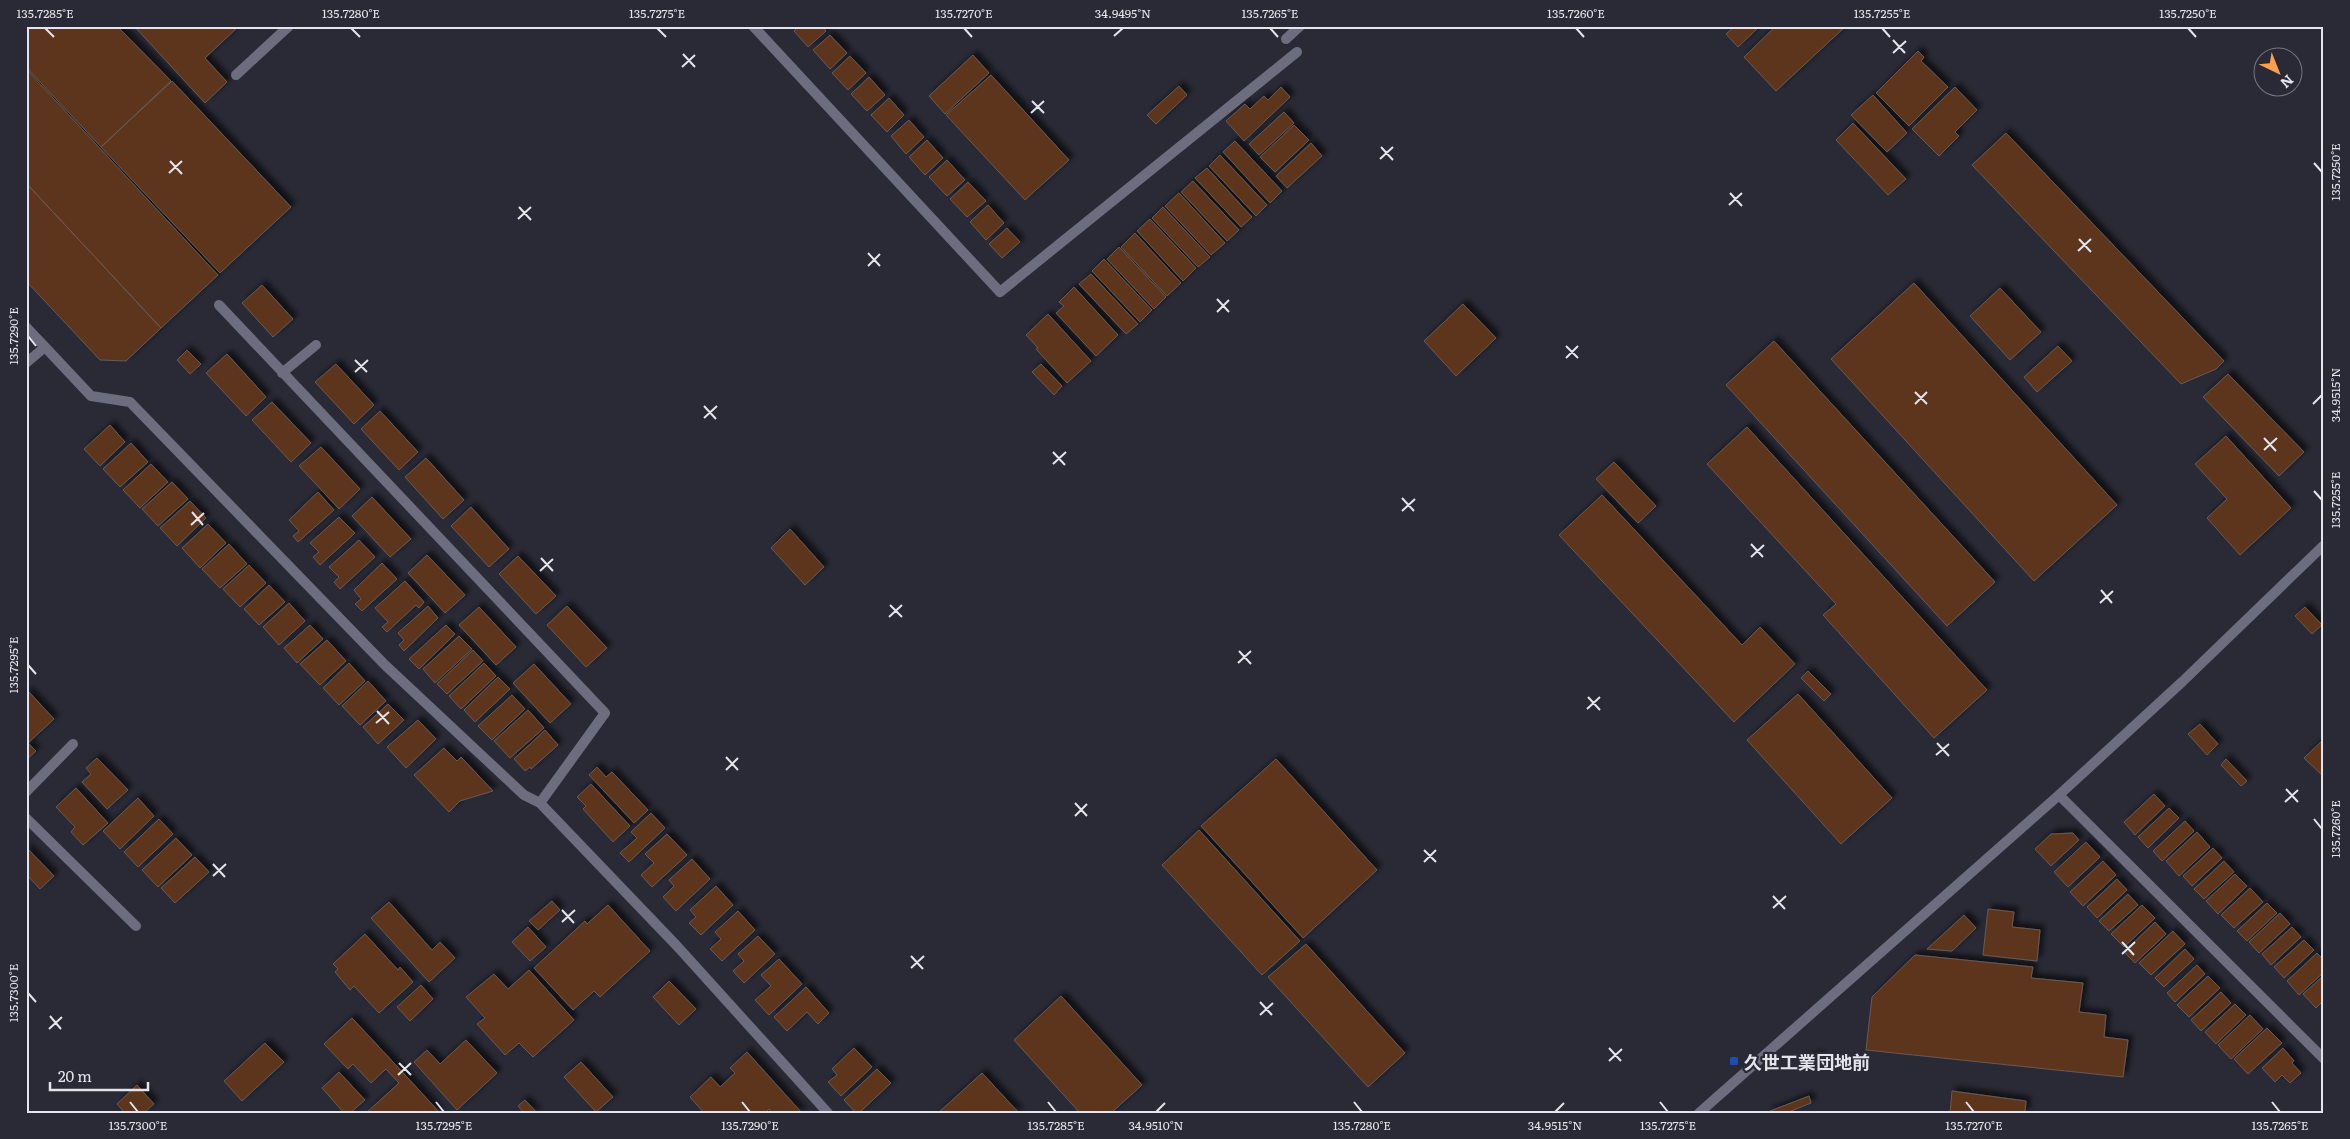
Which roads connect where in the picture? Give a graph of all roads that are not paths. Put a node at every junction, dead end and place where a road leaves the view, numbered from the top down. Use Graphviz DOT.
graph roads {
  1 [pos="289,26"];
  2 [pos="753,26"];
  3 [pos="1300,26"];
  4 [pos="1286,39"];
  5 [pos="1297,52"];
  6 [pos="236,75"];
  7 [pos="219,305"];
  8 [pos="26,327"];
  9 [pos="316,345"];
  10 [pos="45,347"];
  11 [pos="26,363"];
  12 [pos="282,373"];
  13 [pos="2324,545"];
  14 [pos="73,744"];
  15 [pos="26,792"];
  16 [pos="2059,795"];
  17 [pos="540,804"];
  18 [pos="26,818"];
  19 [pos="136,926"];
  20 [pos="2324,1059"];
  21 [pos="828,1113"];
  22 [pos="1699,1113"];
  1 -- 6 [label="street"];
  2 -- 5 [label="street"];
  3 -- 4 [label="street"];
  7 -- 12 [label="street"];
  8 -- 10 [label="street"];
  9 -- 12 [label="street"];
  10 -- 11 [label="street"];
  10 -- 17 [label="street"];
  12 -- 17 [label="street"];
  13 -- 16 [label="street"];
  14 -- 15 [label="street"];
  16 -- 20 [label="street"];
  16 -- 22 [label="street"];
  17 -- 21 [label="street"];
  18 -- 19 [label="street"];
}
